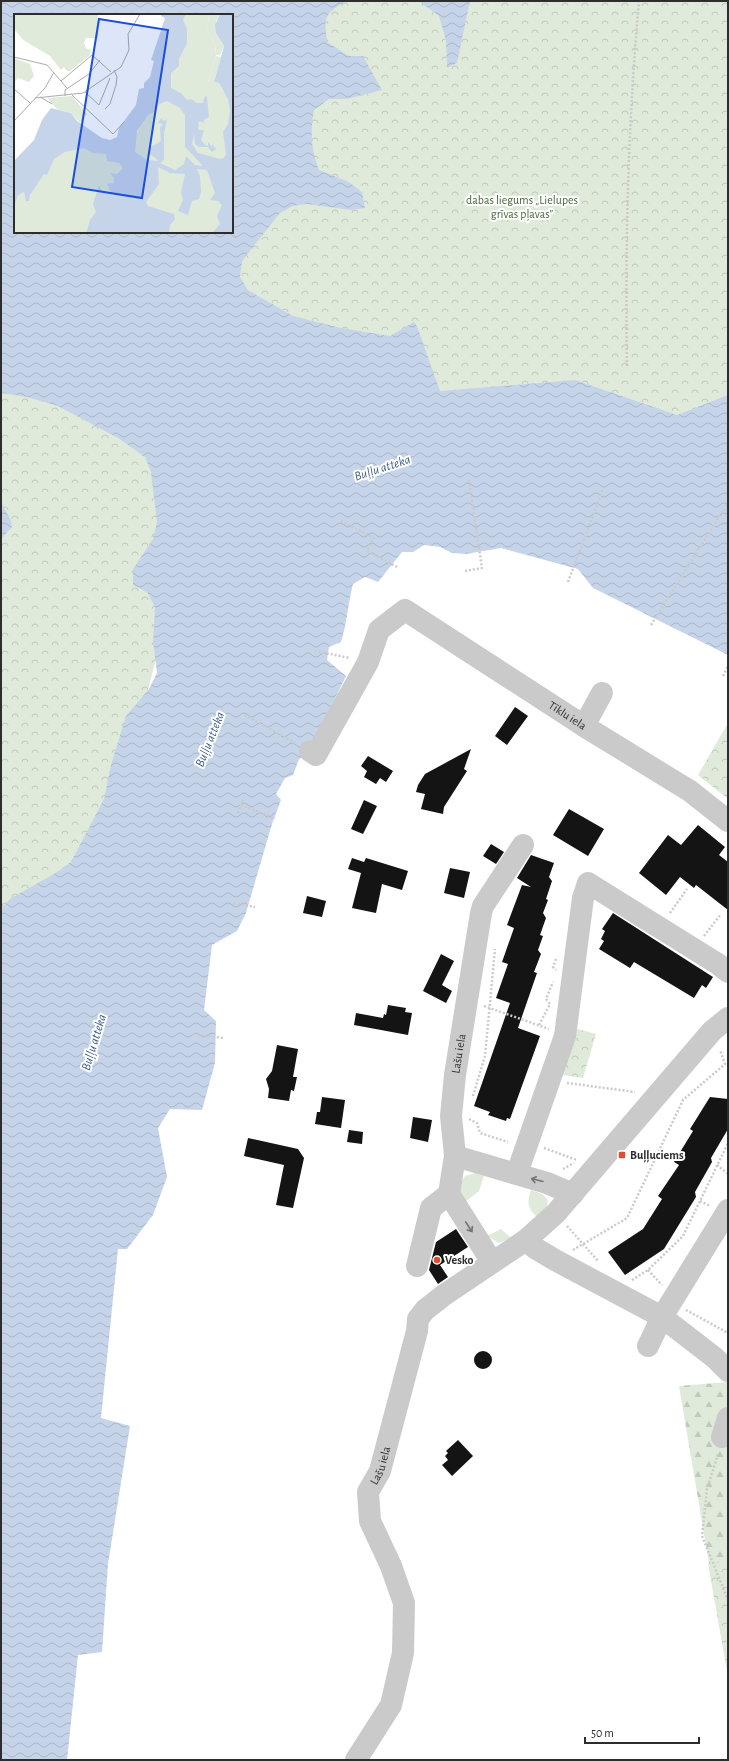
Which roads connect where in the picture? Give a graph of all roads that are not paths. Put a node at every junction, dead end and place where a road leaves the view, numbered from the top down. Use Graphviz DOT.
graph roads {
  1 [pos="602,694"];
  2 [pos="584,726"];
  3 [pos="310,751"];
  4 [pos="728,822"];
  5 [pos="523,845"];
  6 [pos="728,972"];
  7 [pos="720,1024"];
  8 [pos="455,1156"];
  9 [pos="517,1173"];
  10 [pos="449,1194"];
  11 [pos="573,1194"];
  12 [pos="728,1210"];
  13 [pos="526,1240"];
  14 [pos="492,1262"];
  15 [pos="417,1266"];
  16 [pos="667,1309"];
  17 [pos="648,1346"];
  18 [pos="728,1371"];
  19 [pos="356,1760"];
  1 -- 2 [label="street"];
  2 -- 3 [label="street, Tīklu iela"];
  2 -- 4 [label="street, Tīklu iela"];
  5 -- 8 [label="street, Lašu iela"];
  6 -- 9 [label="street"];
  7 -- 11 [label="street, Lašu iela"];
  8 -- 9 [label="street"];
  8 -- 10 [label="street, Lašu iela"];
  11 -- 9 [label="street, one-way"];
  10 -- 14 [label="street, one-way"];
  10 -- 15 [label="street"];
  11 -- 13 [label="street, Lašu iela"];
  12 -- 16 [label="street"];
  13 -- 14 [label="street, Lašu iela"];
  13 -- 16 [label="street"];
  14 -- 19 [label="street, Lašu iela"];
  16 -- 17 [label="street"];
  16 -- 18 [label="street"];
}
